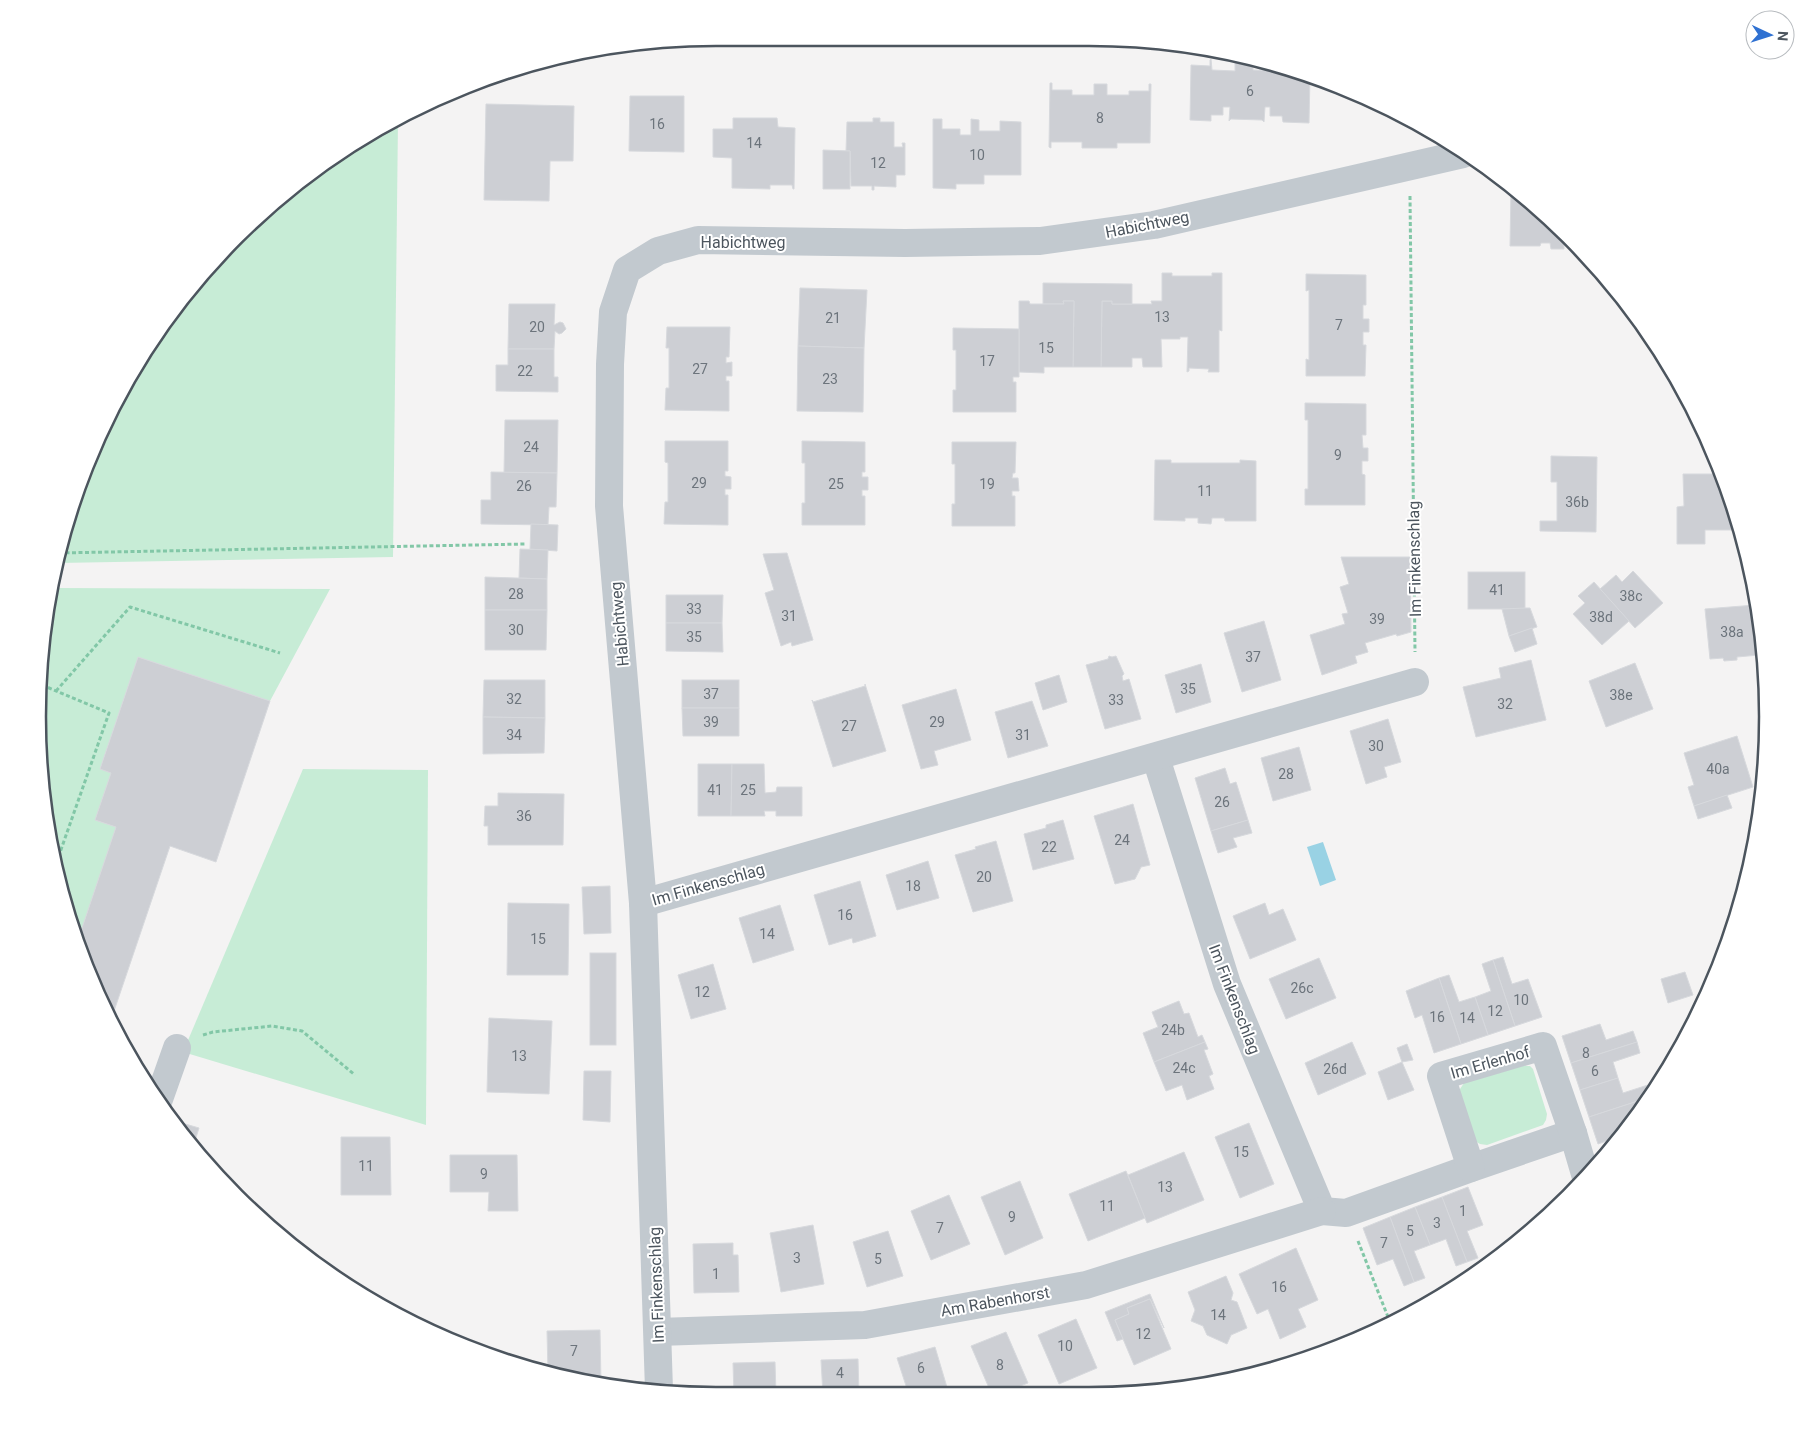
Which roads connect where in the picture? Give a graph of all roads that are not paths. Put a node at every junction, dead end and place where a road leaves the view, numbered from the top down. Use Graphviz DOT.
graph roads {
  1 [pos="1456,156"];
  2 [pos="1415,682"];
  3 [pos="1156,758"];
  4 [pos="643,903"];
  5 [pos="177,1048"];
  6 [pos="161,1092"];
  7 [pos="1573,1133"];
  8 [pos="1584,1167"];
  9 [pos="1471,1168"];
  10 [pos="1334,1212"];
  11 [pos="658,1332"];
  12 [pos="659,1384"];
  1 -- 4 [label="street, Habichtweg"];
  2 -- 3 [label="street, Im Finkenschlag"];
  3 -- 4 [label="street, Im Finkenschlag"];
  3 -- 10 [label="street, Im Finkenschlag"];
  4 -- 11 [label="street, Im Finkenschlag"];
  5 -- 6 [label="street"];
  7 -- 8 [label="street, Im Erlenhof"];
  7 -- 9 [label="street"];
  7 -- 9 [label="street, Im Erlenhof"];
  9 -- 10 [label="street"];
  10 -- 11 [label="street, Am Rabenhorst"];
  11 -- 12 [label="street, Im Finkenschlag"];
}
